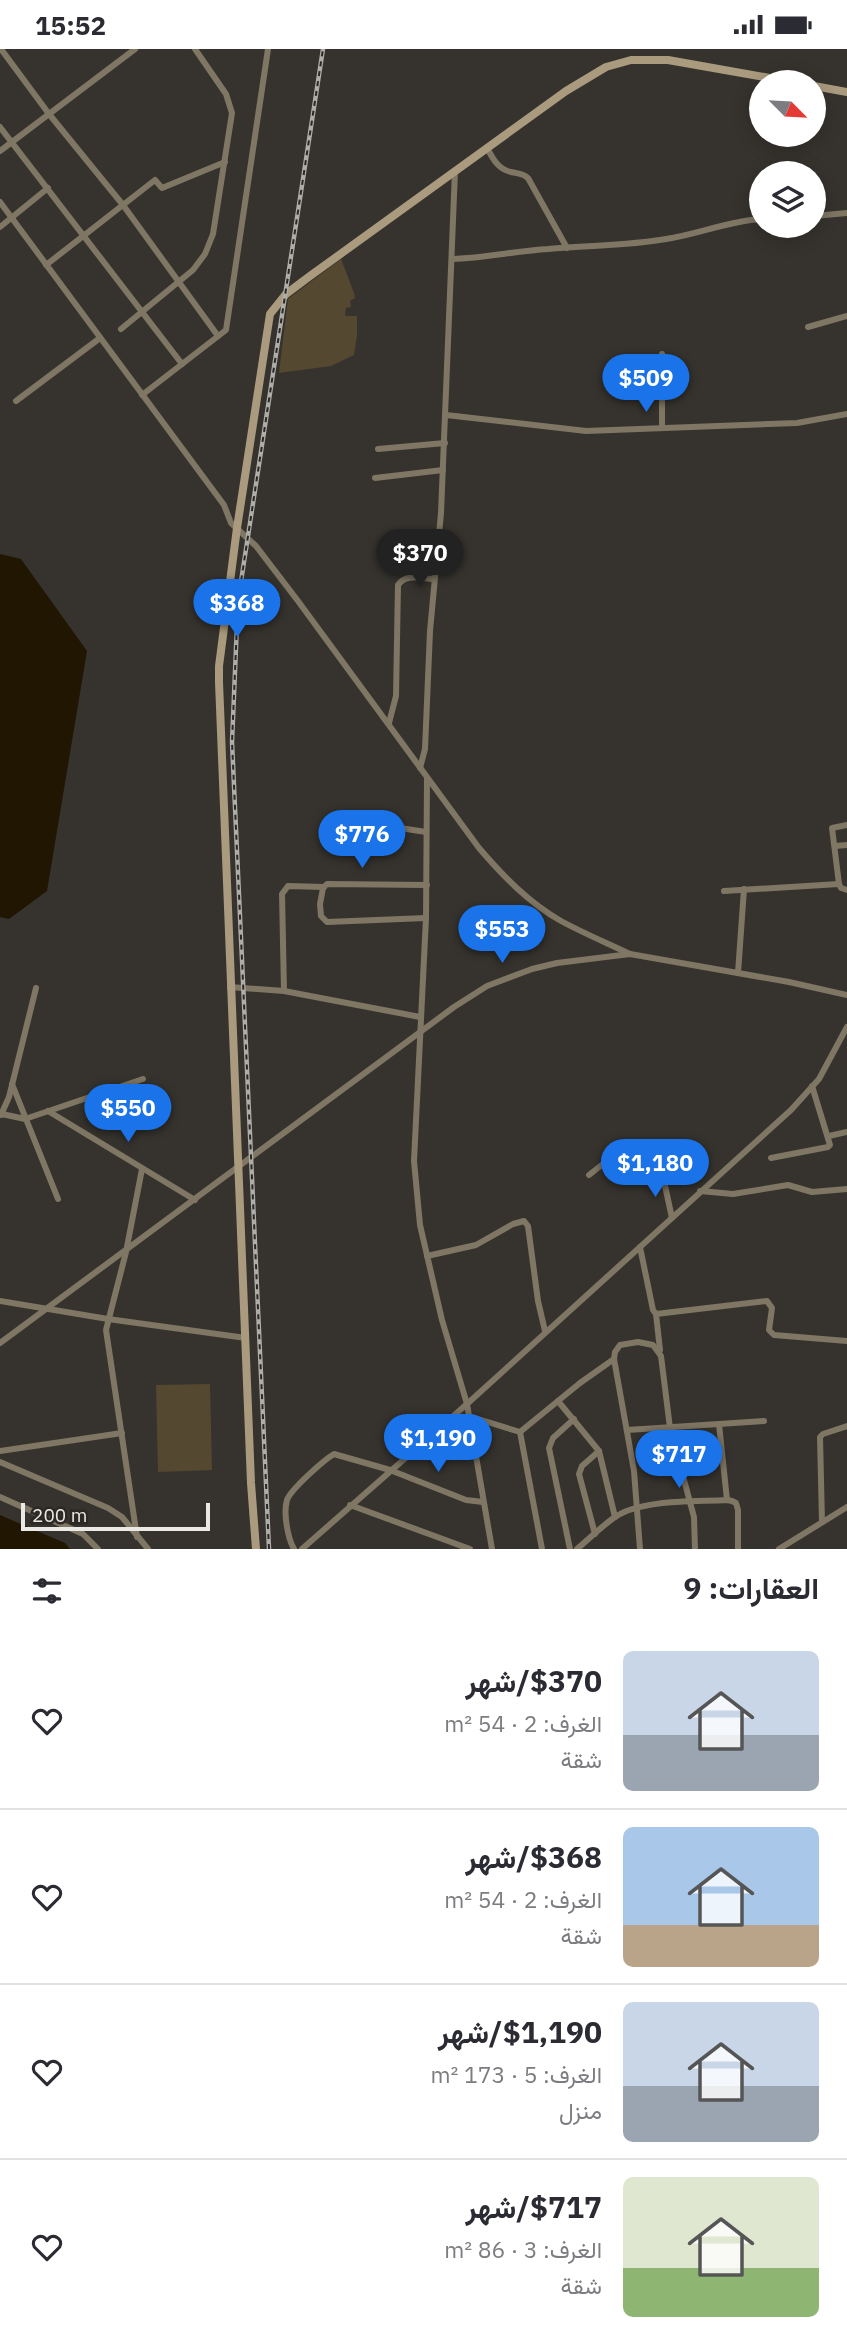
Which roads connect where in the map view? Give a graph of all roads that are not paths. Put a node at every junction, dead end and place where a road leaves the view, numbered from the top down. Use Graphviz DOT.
graph roads {
  1 [pos="1,49"];
  2 [pos="135,49"];
  3 [pos="195,49"];
  4 [pos="268,49"];
  5 [pos="749,74"];
  6 [pos="826,88"];
  7 [pos="847,92"];
  8 [pos="49,114"];
  9 [pos="0,127"];
  10 [pos="12,142"];
  11 [pos="487,148"];
  12 [pos="0,151"];
  13 [pos="225,162"];
  14 [pos="455,171"];
  15 [pos="48,188"];
  16 [pos="0,202"];
  17 [pos="122,205"];
  18 [pos="847,213"];
  19 [pos="826,215"];
  20 [pos="12,218"];
  21 [pos="749,220"];
  22 [pos="0,226"];
  23 [pos="84,235"];
  24 [pos="567,248"];
  25 [pos="452,259"];
  26 [pos="46,265"];
  27 [pos="179,281"];
  28 [pos="143,311"];
  29 [pos="847,316"];
  30 [pos="808,327"];
  31 [pos="121,329"];
  32 [pos="218,336"];
  33 [pos="100,338"];
  34 [pos="662,354"];
  35 [pos="182,364"];
  36 [pos="142,395"];
  37 [pos="16,401"];
  38 [pos="847,414"];
  39 [pos="446,415"];
  40 [pos="662,427"];
  41 [pos="445,443"];
  42 [pos="378,449"];
  43 [pos="443,470"];
  44 [pos="375,478"];
  45 [pos="237,528"];
  46 [pos="434,579"];
  47 [pos="389,723"];
  48 [pos="420,768"];
  49 [pos="427,778"];
  50 [pos="349,820"];
  51 [pos="847,825"];
  52 [pos="426,832"];
  53 [pos="847,845"];
  54 [pos="835,846"];
  55 [pos="839,884"];
  56 [pos="427,885"];
  57 [pos="324,887"];
  58 [pos="744,889"];
  59 [pos="847,890"];
  60 [pos="724,891"];
  61 [pos="426,918"];
  62 [pos="630,954"];
  63 [pos="737,973"];
  64 [pos="230,987"];
  65 [pos="36,988"];
  66 [pos="284,991"];
  67 [pos="847,995"];
  68 [pos="420,1017"];
  69 [pos="847,1027"];
  70 [pos="419,1032"];
  71 [pos="143,1079"];
  72 [pos="12,1083"];
  73 [pos="812,1086"];
  74 [pos="48,1111"];
  75 [pos="1,1116"];
  76 [pos="25,1119"];
  77 [pos="847,1132"];
  78 [pos="829,1136"];
  79 [pos="771,1158"];
  80 [pos="238,1167"];
  81 [pos="142,1169"];
  82 [pos="589,1175"];
  83 [pos="847,1189"];
  84 [pos="700,1191"];
  85 [pos="58,1199"];
  86 [pos="195,1200"];
  87 [pos="672,1218"];
  88 [pos="640,1247"];
  89 [pos="126,1252"];
  90 [pos="427,1256"];
  91 [pos="0,1300"];
  92 [pos="47,1308"];
  93 [pos="656,1314"];
  94 [pos="108,1319"];
  95 [pos="545,1331"];
  96 [pos="246,1338"];
  97 [pos="847,1341"];
  98 [pos="0,1343"];
  99 [pos="661,1356"];
  100 [pos="614,1359"];
  101 [pos="558,1401"];
  102 [pos="467,1404"];
  103 [pos="468,1416"];
  104 [pos="574,1419"];
  105 [pos="764,1422"];
  106 [pos="719,1424"];
  107 [pos="847,1426"];
  108 [pos="670,1428"];
  109 [pos="627,1430"];
  110 [pos="520,1432"];
  111 [pos="122,1433"];
  112 [pos="0,1451"];
  113 [pos="599,1451"];
  114 [pos="0,1462"];
  115 [pos="390,1470"];
  116 [pos="0,1497"];
  117 [pos="727,1500"];
  118 [pos="483,1502"];
  119 [pos="689,1503"];
  120 [pos="350,1505"];
  121 [pos="847,1507"];
  122 [pos="638,1508"];
  123 [pos="615,1517"];
  124 [pos="822,1522"];
  125 [pos="595,1534"];
  126 [pos="137,1537"];
  127 [pos="98,1549"];
  128 [pos="148,1549"];
  129 [pos="256,1549"];
  130 [pos="294,1549"];
  131 [pos="302,1549"];
  132 [pos="470,1549"];
  133 [pos="492,1549"];
  134 [pos="542,1549"];
  135 [pos="570,1549"];
  136 [pos="577,1549"];
  137 [pos="640,1549"];
  138 [pos="695,1549"];
  139 [pos="738,1549"];
  140 [pos="779,1549"];
  1 -- 8 [label="street"];
  2 -- 8 [label="street"];
  3 -- 13 [label="street"];
  4 -- 32 [label="street"];
  5 -- 11 [label="street"];
  6 -- 7 [label="street"];
  8 -- 10 [label="street"];
  8 -- 17 [label="street"];
  9 -- 10 [label="street"];
  10 -- 12 [label="street"];
  10 -- 15 [label="street"];
  11 -- 14 [label="street"];
  11 -- 24 [label="street"];
  13 -- 17 [label="street"];
  13 -- 27 [label="street"];
  14 -- 25 [label="street"];
  14 -- 45 [label="street"];
  15 -- 20 [label="street"];
  15 -- 23 [label="street"];
  16 -- 20 [label="street"];
  17 -- 23 [label="street"];
  17 -- 27 [label="street"];
  18 -- 19 [label="street"];
  20 -- 22 [label="street"];
  20 -- 26 [label="street"];
  21 -- 24 [label="street"];
  23 -- 26 [label="street"];
  23 -- 28 [label="street"];
  24 -- 25 [label="street"];
  25 -- 39 [label="street"];
  26 -- 33 [label="street"];
  27 -- 28 [label="street"];
  27 -- 32 [label="street"];
  28 -- 31 [label="street"];
  28 -- 35 [label="street"];
  29 -- 30 [label="street"];
  32 -- 35 [label="street"];
  33 -- 36 [label="street"];
  33 -- 37 [label="street"];
  34 -- 40 [label="street"];
  35 -- 36 [label="street"];
  36 -- 45 [label="street"];
  38 -- 40 [label="street"];
  39 -- 40 [label="street"];
  39 -- 41 [label="street"];
  41 -- 42 [label="street"];
  41 -- 43 [label="street"];
  43 -- 44 [label="street"];
  43 -- 46 [label="street"];
  45 -- 47 [label="street"];
  45 -- 64 [label="street"];
  46 -- 47 [label="street"];
  46 -- 48 [label="street"];
  47 -- 48 [label="street"];
  48 -- 49 [label="street"];
  49 -- 52 [label="street"];
  49 -- 62 [label="street"];
  50 -- 52 [label="street"];
  51 -- 54 [label="street"];
  52 -- 56 [label="street"];
  53 -- 54 [label="street"];
  54 -- 55 [label="street"];
  55 -- 58 [label="street"];
  55 -- 59 [label="street"];
  56 -- 57 [label="street"];
  56 -- 61 [label="street"];
  57 -- 61 [label="street"];
  57 -- 66 [label="street"];
  58 -- 60 [label="street"];
  58 -- 63 [label="street"];
  61 -- 68 [label="street"];
  62 -- 63 [label="street"];
  62 -- 70 [label="street"];
  63 -- 67 [label="street"];
  64 -- 66 [label="street"];
  64 -- 80 [label="street"];
  65 -- 72 [label="street"];
  66 -- 68 [label="street"];
  68 -- 70 [label="street"];
  69 -- 73 [label="street"];
  70 -- 80 [label="street"];
  70 -- 90 [label="street"];
  71 -- 74 [label="street"];
  72 -- 75 [label="street"];
  72 -- 76 [label="street"];
  73 -- 78 [label="street"];
  73 -- 84 [label="street"];
  74 -- 76 [label="street"];
  74 -- 81 [label="street"];
  75 -- 76 [label="street"];
  76 -- 85 [label="street"];
  77 -- 78 [label="street"];
  78 -- 79 [label="street"];
  80 -- 86 [label="street"];
  80 -- 96 [label="street"];
  81 -- 86 [label="street"];
  81 -- 89 [label="street"];
  82 -- 87 [label="street"];
  83 -- 84 [label="street"];
  84 -- 87 [label="street"];
  86 -- 89 [label="street"];
  87 -- 88 [label="street"];
  88 -- 93 [label="street"];
  88 -- 95 [label="street"];
  89 -- 92 [label="street"];
  89 -- 94 [label="street"];
  90 -- 95 [label="street"];
  90 -- 102 [label="street"];
  91 -- 92 [label="street"];
  92 -- 94 [label="street"];
  92 -- 98 [label="street"];
  93 -- 97 [label="street"];
  93 -- 99 [label="street"];
  94 -- 96 [label="street"];
  94 -- 111 [label="street"];
  95 -- 102 [label="street"];
  96 -- 129 [label="street"];
  99 -- 100 [label="street"];
  99 -- 108 [label="street"];
  100 -- 101 [label="street"];
  100 -- 109 [label="street"];
  101 -- 104 [label="street"];
  101 -- 110 [label="street"];
  102 -- 103 [label="street"];
  102 -- 115 [label="street"];
  103 -- 110 [label="street"];
  103 -- 118 [label="street"];
  104 -- 113 [label="street"];
  104 -- 135 [label="street"];
  105 -- 106 [label="street"];
  106 -- 108 [label="street"];
  106 -- 117 [label="street"];
  107 -- 124 [label="street"];
  108 -- 109 [label="street"];
  108 -- 119 [label="street"];
  109 -- 122 [label="street"];
  110 -- 134 [label="street"];
  111 -- 112 [label="street"];
  111 -- 126 [label="street"];
  113 -- 123 [label="street"];
  113 -- 125 [label="street"];
  114 -- 126 [label="street"];
  115 -- 118 [label="street"];
  115 -- 120 [label="street"];
  115 -- 130 [label="street"];
  116 -- 127 [label="street"];
  117 -- 119 [label="street"];
  117 -- 139 [label="street"];
  118 -- 133 [label="street"];
  119 -- 122 [label="street"];
  119 -- 138 [label="street"];
  120 -- 131 [label="street"];
  120 -- 132 [label="street"];
  121 -- 124 [label="street"];
  122 -- 123 [label="street"];
  122 -- 137 [label="street"];
  123 -- 125 [label="street"];
  124 -- 140 [label="street"];
  125 -- 136 [label="street"];
  126 -- 128 [label="street"];
}
